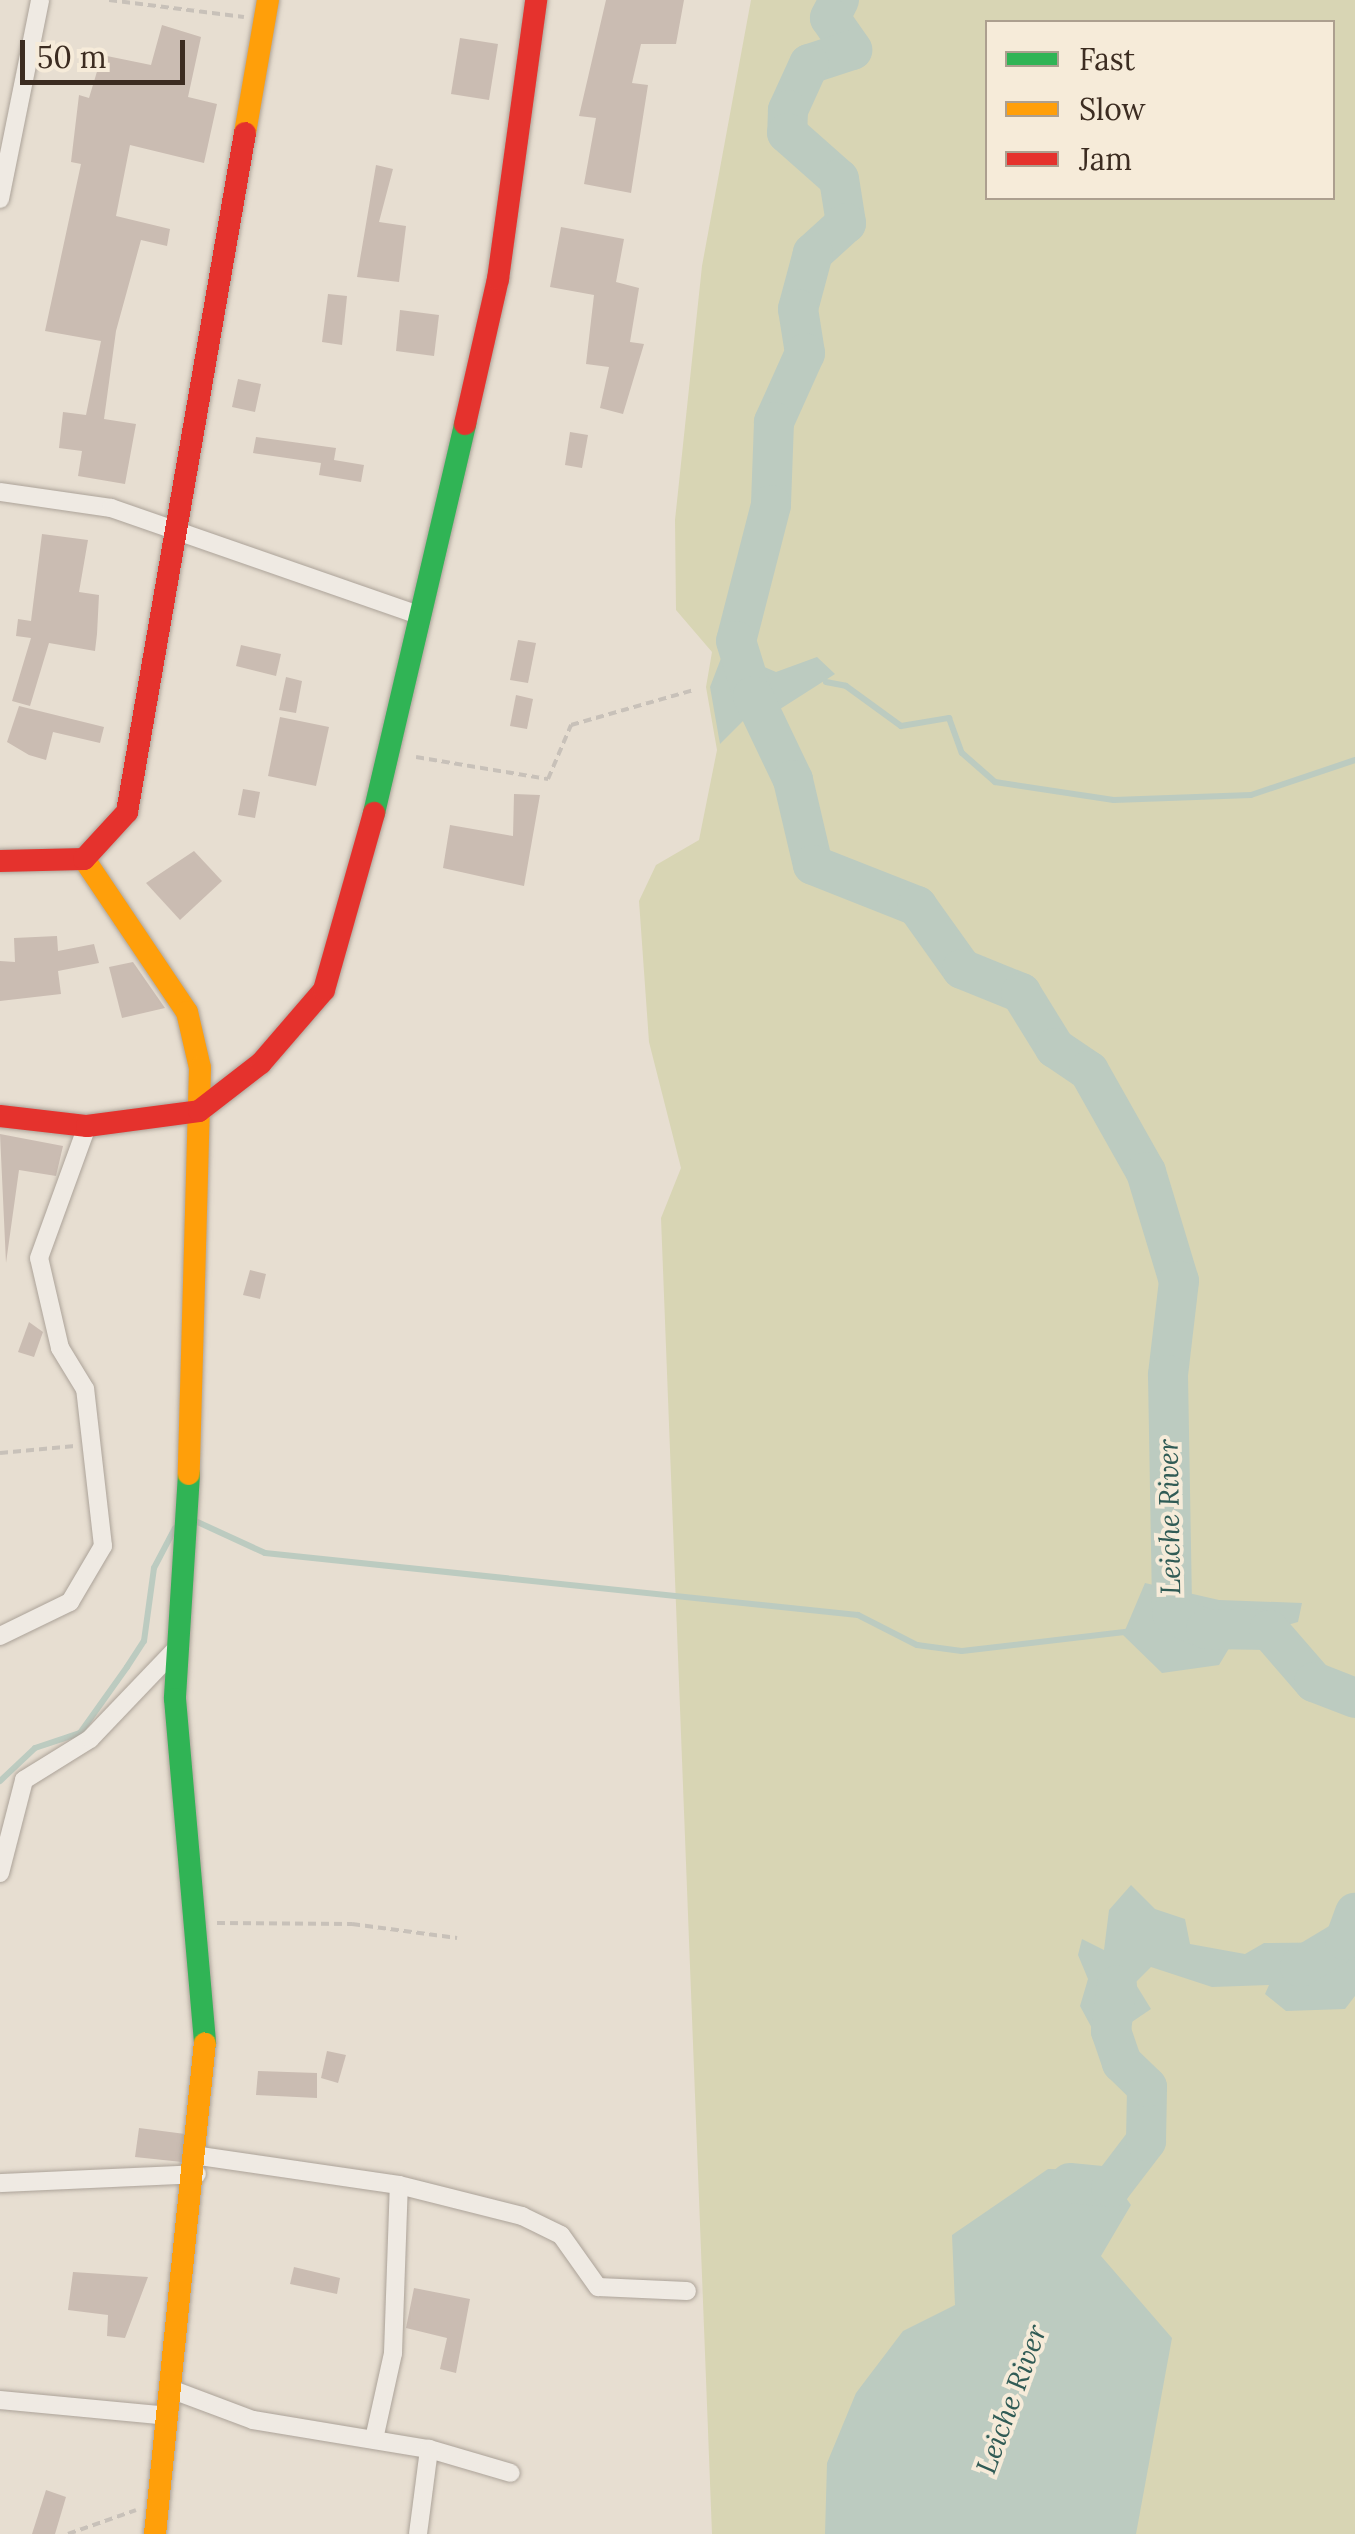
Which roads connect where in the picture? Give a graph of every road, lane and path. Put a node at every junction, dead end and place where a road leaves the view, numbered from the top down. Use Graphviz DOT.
graph roads {
  1 [pos="40,0"];
  2 [pos="110,0"];
  3 [pos="536,0"];
  4 [pos="266,10"];
  5 [pos="0,199"];
  6 [pos="0,492"];
  7 [pos="171,534"];
  8 [pos="418,616"];
  9 [pos="694,690"];
  10 [pos="391,753"];
  11 [pos="84,859"];
  12 [pos="0,860"];
  13 [pos="200,1112"];
  14 [pos="0,1116"];
  15 [pos="87,1126"];
  16 [pos="90,1444"];
  17 [pos="0,1453"];
  18 [pos="0,1636"];
  19 [pos="177,1648"];
  20 [pos="0,1874"];
  21 [pos="197,1925"];
  22 [pos="457,1938"];
  23 [pos="198,2165"];
  24 [pos="0,2183"];
  25 [pos="399,2186"];
  26 [pos="687,2291"];
  27 [pos="173,2390"];
  28 [pos="0,2400"];
  29 [pos="169,2416"];
  30 [pos="374,2439"];
  31 [pos="428,2448"];
  32 [pos="511,2473"];
  33 [pos="159,2502"];
  34 [pos="68,2534"];
  35 [pos="155,2534"];
  36 [pos="418,2534"];
  1 -- 5 [label="street"];
  2 -- 4 [label="path"];
  3 -- 8 [label="street"];
  4 -- 7 [label="street"];
  6 -- 7 [label="street"];
  7 -- 8 [label="street"];
  7 -- 11 [label="street"];
  8 -- 10 [label="street"];
  9 -- 10 [label="path"];
  10 -- 13 [label="street"];
  11 -- 12 [label="street"];
  11 -- 13 [label="street"];
  13 -- 15 [label="street"];
  13 -- 19 [label="street"];
  14 -- 15 [label="street"];
  15 -- 16 [label="street"];
  16 -- 17 [label="path"];
  16 -- 18 [label="street"];
  19 -- 20 [label="street"];
  19 -- 21 [label="street"];
  21 -- 22 [label="path"];
  21 -- 23 [label="street"];
  23 -- 24 [label="street"];
  23 -- 25 [label="street"];
  23 -- 27 [label="street"];
  25 -- 26 [label="street"];
  25 -- 30 [label="street"];
  27 -- 29 [label="street"];
  27 -- 30 [label="street"];
  28 -- 29 [label="street"];
  29 -- 33 [label="street"];
  30 -- 31 [label="street"];
  31 -- 32 [label="street"];
  31 -- 36 [label="street"];
  33 -- 34 [label="path"];
  33 -- 35 [label="street"];
}
